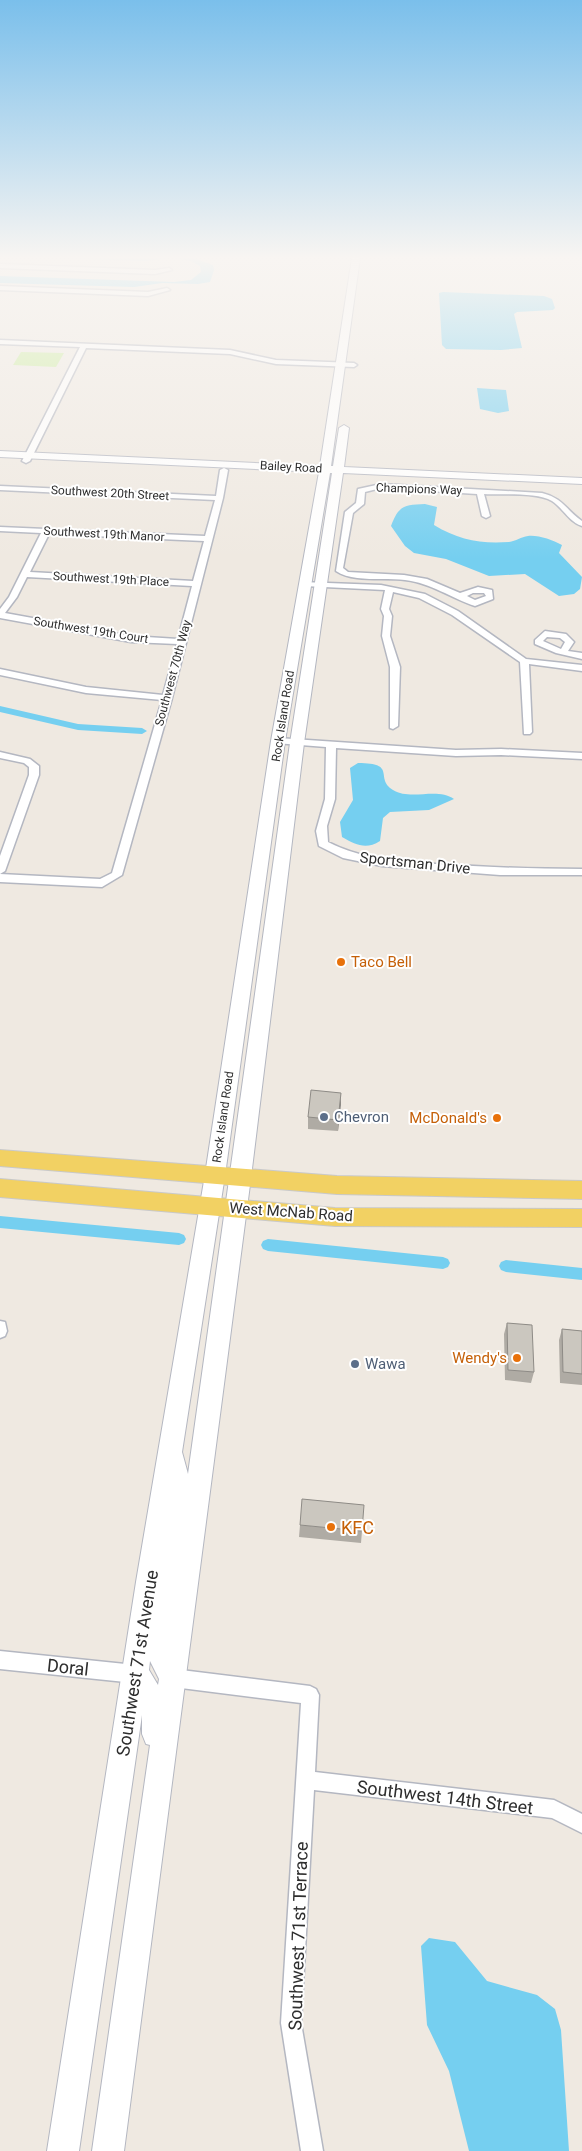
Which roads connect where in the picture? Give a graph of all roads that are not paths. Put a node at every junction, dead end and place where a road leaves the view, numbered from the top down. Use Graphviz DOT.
graph roads {
  1 [pos="78,358"];
  2 [pos="263,358"];
  3 [pos="343,358"];
  4 [pos="355,360"];
  5 [pos="342,364"];
  6 [pos="352,380"];
  7 [pos="346,418"];
  8 [pos="0,454"];
  9 [pos="28,458"];
  10 [pos="0,460"];
  11 [pos="224,470"];
  12 [pos="324,472"];
  13 [pos="338,472"];
  14 [pos="582,481"];
  15 [pos="582,486"];
  16 [pos="0,488"];
  17 [pos="480,491"];
  18 [pos="220,498"];
  19 [pos="486,516"];
  20 [pos="582,524"];
  21 [pos="0,529"];
  22 [pos="46,531"];
  23 [pos="208,539"];
  24 [pos="25,574"];
  25 [pos="196,584"];
  26 [pos="304,586"];
  27 [pos="321,587"];
  28 [pos="392,590"];
  29 [pos="462,596"];
  30 [pos="475,603"];
  31 [pos="455,612"];
  32 [pos="0,615"];
  33 [pos="182,642"];
  34 [pos="563,652"];
  35 [pos="582,656"];
  36 [pos="524,661"];
  37 [pos="582,668"];
  38 [pos="0,672"];
  39 [pos="167,698"];
  40 [pos="393,726"];
  41 [pos="527,732"];
  42 [pos="278,741"];
  43 [pos="297,742"];
  44 [pos="332,745"];
  45 [pos="0,755"];
  46 [pos="582,756"];
  47 [pos="0,871"];
  48 [pos="582,872"];
  49 [pos="0,878"];
  50 [pos="0,1158"];
  51 [pos="215,1175"];
  52 [pos="241,1177"];
  53 [pos="0,1188"];
  54 [pos="582,1190"];
  55 [pos="210,1206"];
  56 [pos="236,1208"];
  57 [pos="582,1218"];
  58 [pos="171,1451"];
  59 [pos="0,1660"];
  60 [pos="135,1674"];
  61 [pos="173,1678"];
  62 [pos="305,1780"];
  63 [pos="582,1824"];
  64 [pos="114,2102"];
  65 [pos="63,2151"];
  66 [pos="108,2151"];
  67 [pos="312,2151"];
  1 -- 9 [label="street"];
  2 -- 5 [label="street"];
  3 -- 5 [label="main road, Rock Island Road"];
  4 -- 5 [label="street"];
  4 -- 6 [label="main road"];
  5 -- 12 [label="main road, Rock Island Road"];
  7 -- 13 [label="main road, Rock Island Road"];
  8 -- 9 [label="main road, Bailey Road"];
  9 -- 10 [label="main road, Bailey Road"];
  9 -- 11 [label="main road, Bailey Road"];
  9 -- 12 [label="main road, Bailey Road"];
  11 -- 12 [label="main road, Bailey Road"];
  11 -- 18 [label="street, Southwest 70th Way"];
  12 -- 13 [label="main road, Bailey Road"];
  12 -- 26 [label="main road, Rock Island Road"];
  13 -- 14 [label="main road, Bailey Road"];
  13 -- 15 [label="main road, Bailey Road"];
  13 -- 27 [label="main road, Rock Island Road"];
  16 -- 18 [label="street, Southwest 20th Street"];
  17 -- 19 [label="street, Champions Way"];
  17 -- 20 [label="street, Champions Way"];
  17 -- 29 [label="street, Champions Way"];
  18 -- 23 [label="street, Southwest 70th Way"];
  21 -- 22 [label="street, Southwest 19th Manor"];
  22 -- 23 [label="street, Southwest 19th Manor"];
  22 -- 24 [label="street"];
  23 -- 25 [label="street, Southwest 70th Way"];
  24 -- 25 [label="street, Southwest 19th Place"];
  24 -- 32 [label="street"];
  25 -- 33 [label="street, Southwest 70th Way"];
  26 -- 27 [label="street"];
  26 -- 42 [label="main road, Rock Island Road"];
  27 -- 28 [label="street"];
  27 -- 43 [label="main road, Rock Island Road"];
  28 -- 31 [label="street"];
  28 -- 40 [label="street"];
  29 -- 30 [label="street, Champions Way"];
  29 -- 30 [label="street"];
  30 -- 31 [label="street"];
  31 -- 36 [label="street"];
  32 -- 33 [label="street, Southwest 19th Court"];
  33 -- 39 [label="street, Southwest 70th Way"];
  34 -- 35 [label="street"];
  36 -- 37 [label="street"];
  36 -- 41 [label="street"];
  38 -- 39 [label="street"];
  39 -- 49 [label="street, Southwest 70th Way"];
  42 -- 43 [label="street"];
  42 -- 51 [label="main road, Rock Island Road"];
  43 -- 44 [label="street"];
  43 -- 52 [label="main road, Rock Island Road"];
  44 -- 46 [label="street"];
  44 -- 48 [label="street, Sportsman Drive"];
  45 -- 47 [label="street"];
  50 -- 51 [label="main road, West McNab Road"];
  51 -- 52 [label="main road, West McNab Road"];
  51 -- 55 [label="main road, Southwest 71st Avenue"];
  52 -- 54 [label="main road, West McNab Road"];
  52 -- 56 [label="main road"];
  53 -- 55 [label="main road, West McNab Road"];
  55 -- 56 [label="main road, West McNab Road"];
  55 -- 58 [label="main road, Southwest 71st Avenue"];
  56 -- 57 [label="main road, West McNab Road"];
  56 -- 61 [label="main road"];
  58 -- 60 [label="main road, Southwest 71st Avenue"];
  58 -- 61 [label="main road"];
  59 -- 60 [label="street, Doral"];
  60 -- 64 [label="main road"];
  60 -- 65 [label="main road, Southwest 71st Avenue"];
  61 -- 62 [label="street, Southwest 71st Terrace"];
  61 -- 64 [label="main road"];
  62 -- 63 [label="street, Southwest 14th Street"];
  62 -- 67 [label="street, Southwest 71st Terrace"];
  64 -- 66 [label="main road"];
}
